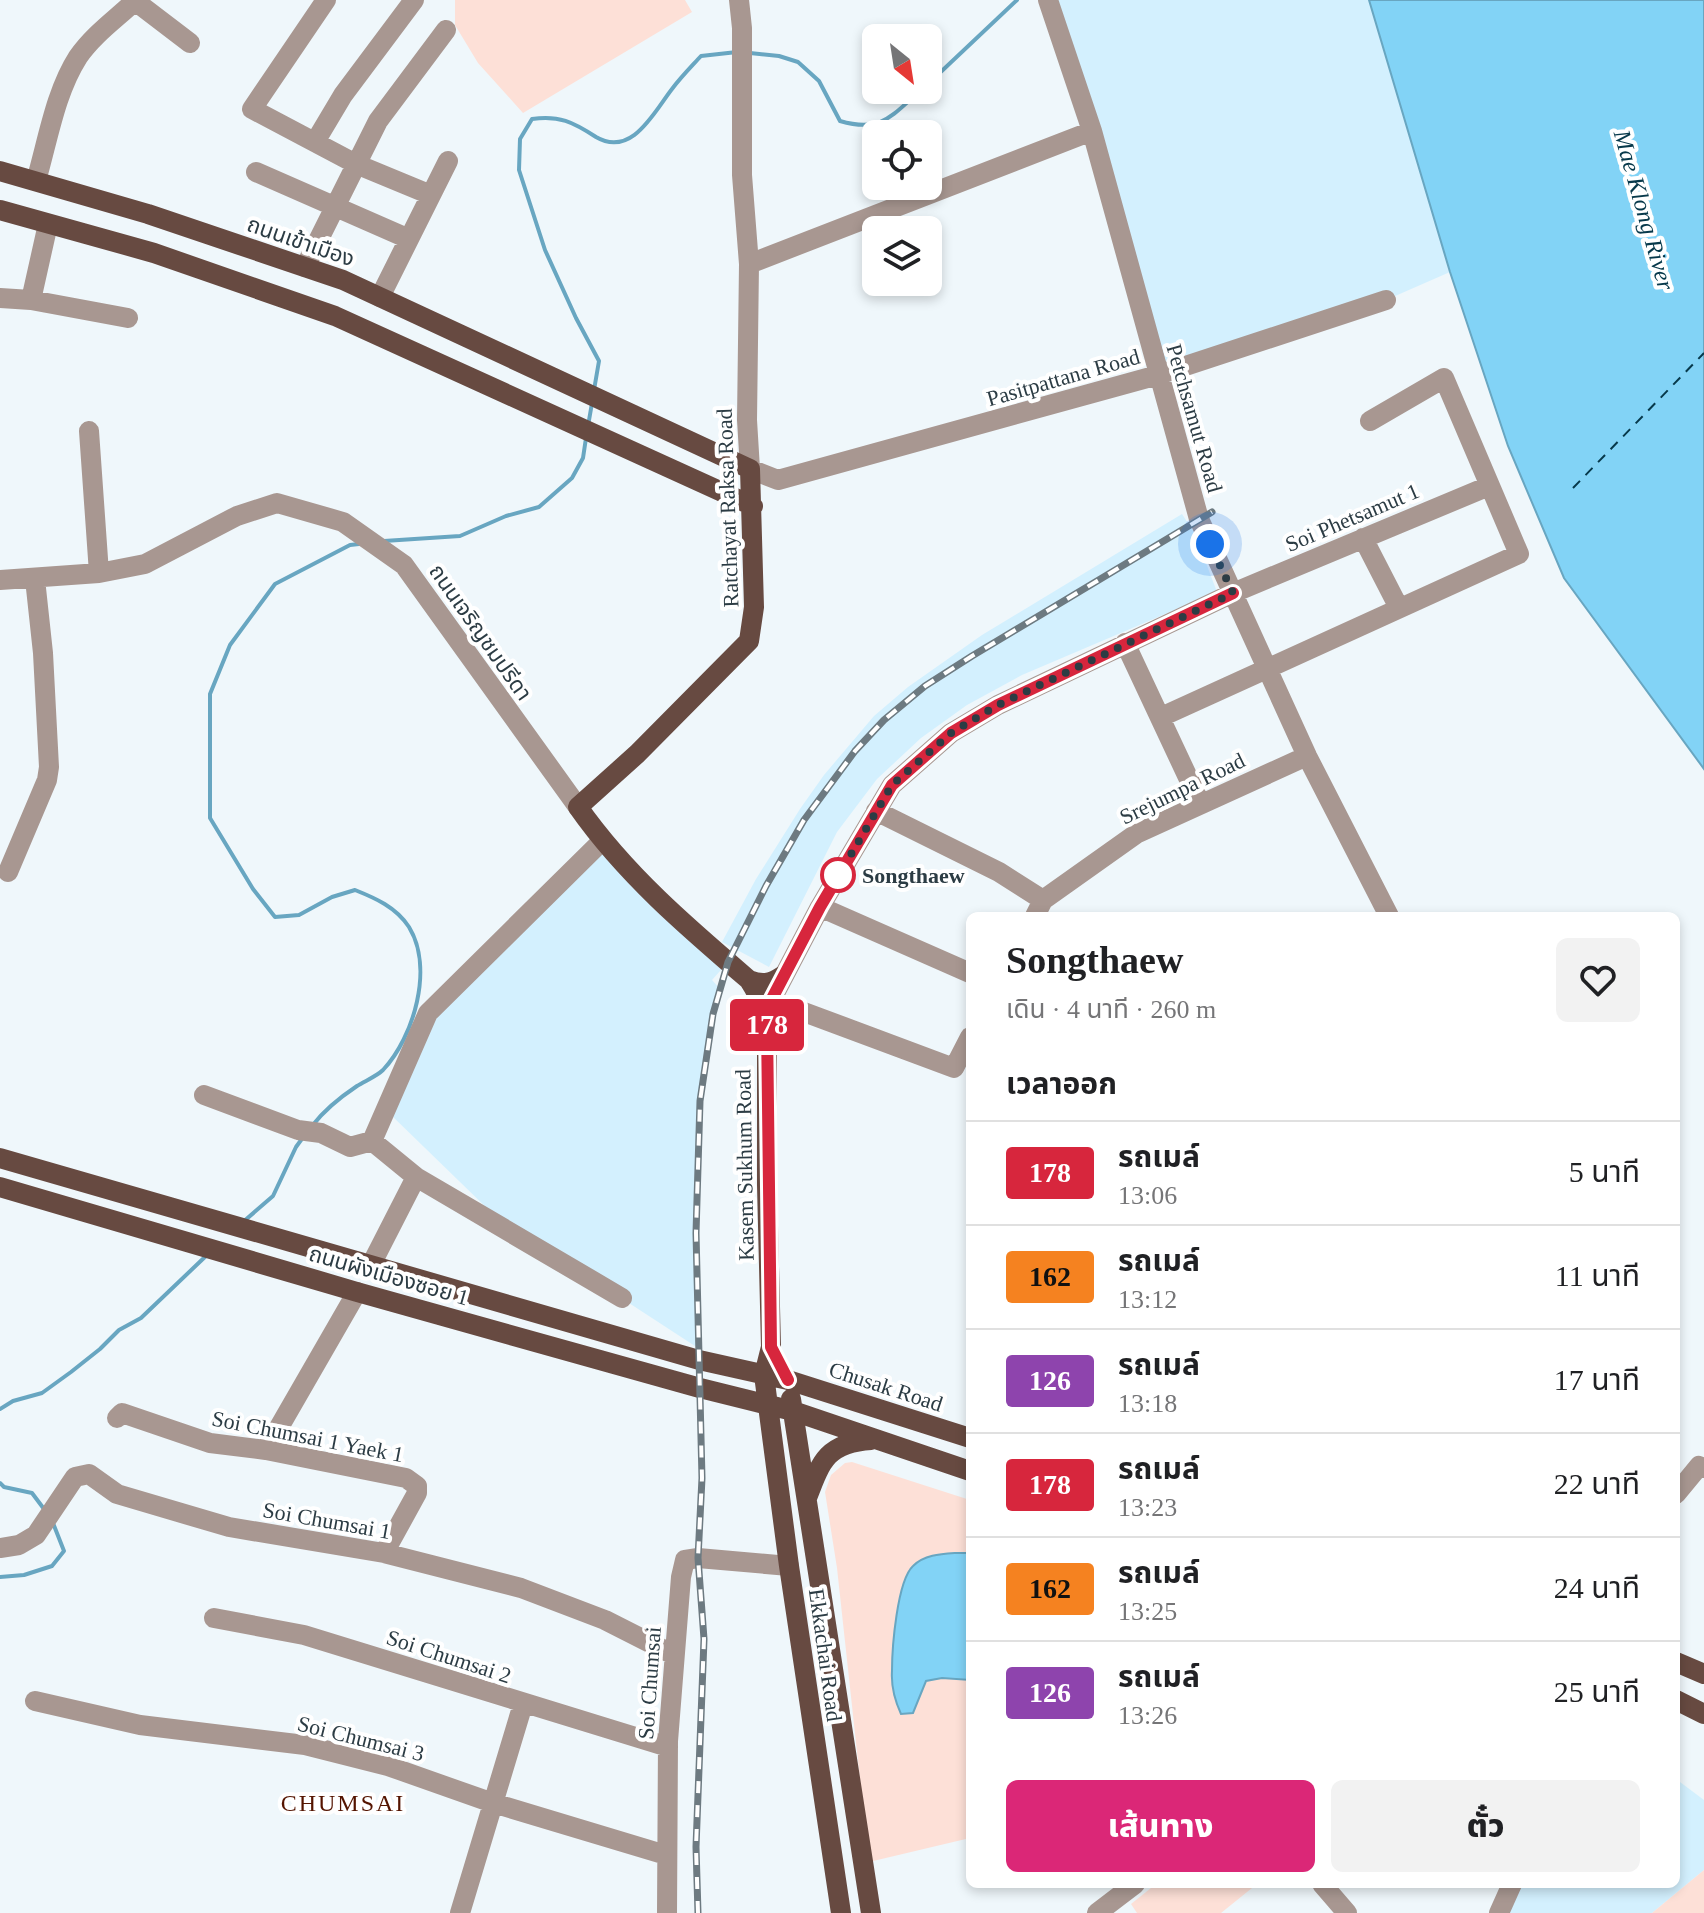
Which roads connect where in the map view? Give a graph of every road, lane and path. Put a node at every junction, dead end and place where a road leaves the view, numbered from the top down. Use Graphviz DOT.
graph roads {
  1 [pos="326,0"];
  2 [pos="414,0"];
  3 [pos="739,0"];
  4 [pos="1048,0"];
  5 [pos="135,1"];
  6 [pos="446,30"];
  7 [pos="190,43"];
  8 [pos="1092,131"];
  9 [pos="315,142"];
  10 [pos="448,161"];
  11 [pos="356,164"];
  12 [pos="0,171"];
  13 [pos="256,172"];
  14 [pos="36,181"];
  15 [pos="431,195"];
  16 [pos="334,208"];
  17 [pos="0,210"];
  18 [pos="48,224"];
  19 [pos="409,239"];
  20 [pos="749,264"];
  21 [pos="305,267"];
  22 [pos="380,297"];
  23 [pos="0,298"];
  24 [pos="31,300"];
  25 [pos="1386,300"];
  26 [pos="128,318"];
  27 [pos="1158,375"];
  28 [pos="1370,421"];
  29 [pos="89,431"];
  30 [pos="750,469"];
  31 [pos="1489,486"];
  32 [pos="753,506"];
  33 [pos="1363,538"];
  34 [pos="99,573"];
  35 [pos="35,579"];
  36 [pos="0,580"];
  37 [pos="1233,593"];
  38 [pos="1399,608"];
  39 [pos="1125,643"];
  40 [pos="1266,670"];
  41 [pos="1161,717"];
  42 [pos="1307,756"];
  43 [pos="1200,803"];
  44 [pos="578,807"];
  45 [pos="876,811"];
  46 [pos="602,841"];
  47 [pos="8,872"];
  48 [pos="820,907"];
  49 [pos="1039,908"];
  50 [pos="1387,912"];
  51 [pos="966,971"];
  52 [pos="782,976"];
  53 [pos="749,980"];
  54 [pos="767,1006"];
  55 [pos="966,1045"];
  56 [pos="204,1095"];
  57 [pos="372,1141"];
  58 [pos="0,1158"];
  59 [pos="416,1177"];
  60 [pos="0,1187"];
  61 [pos="371,1265"];
  62 [pos="357,1292"];
  63 [pos="622,1298"];
  64 [pos="771,1347"];
  65 [pos="664,1350"];
  66 [pos="764,1375"];
  67 [pos="656,1376"];
  68 [pos="788,1380"];
  69 [pos="767,1404"];
  70 [pos="793,1411"];
  71 [pos="117,1418"];
  72 [pos="966,1430"];
  73 [pos="879,1440"];
  74 [pos="266,1450"];
  75 [pos="1704,1468"];
  76 [pos="966,1470"];
  77 [pos="1680,1489"];
  78 [pos="806,1500"];
  79 [pos="0,1548"];
  80 [pos="384,1553"];
  81 [pos="789,1566"];
  82 [pos="214,1618"];
  83 [pos="674,1655"];
  84 [pos="1680,1664"];
  85 [pos="1704,1674"];
  86 [pos="35,1701"];
  87 [pos="1680,1702"];
  88 [pos="523,1704"];
  89 [pos="1704,1714"];
  90 [pos="668,1747"];
  91 [pos="493,1803"];
  92 [pos="666,1855"];
  93 [pos="1130,1888"];
  94 [pos="1325,1888"];
  95 [pos="1510,1888"];
  96 [pos="460,1913"];
  97 [pos="667,1913"];
  98 [pos="841,1913"];
  99 [pos="871,1913"];
  100 [pos="1097,1913"];
  101 [pos="1347,1913"];
  102 [pos="1499,1913"];
  1 -- 9 [label="street"];
  2 -- 9 [label="street"];
  3 -- 20 [label="street, Ratchayat Raksa Road"];
  4 -- 8 [label="street, Petchsamut Road"];
  5 -- 7 [label="street"];
  5 -- 14 [label="street"];
  6 -- 11 [label="street"];
  8 -- 20 [label="street"];
  8 -- 27 [label="street, Petchsamut Road"];
  9 -- 11 [label="street"];
  10 -- 15 [label="street"];
  11 -- 15 [label="street"];
  11 -- 16 [label="street"];
  12 -- 14 [label="main road, ถนนเข้าเมือง"];
  13 -- 16 [label="street"];
  14 -- 21 [label="main road, ถนนเข้าเมือง"];
  15 -- 19 [label="street"];
  16 -- 19 [label="street"];
  16 -- 21 [label="street"];
  17 -- 18 [label="main road"];
  18 -- 24 [label="street"];
  18 -- 32 [label="main road"];
  19 -- 22 [label="street"];
  20 -- 30 [label="street, Ratchayat Raksa Road"];
  21 -- 22 [label="main road, ถนนเข้าเมือง"];
  22 -- 30 [label="main road, ถนนเข้าเมือง"];
  23 -- 24 [label="street"];
  24 -- 26 [label="street"];
  25 -- 27 [label="street, Pasitpattana Road"];
  27 -- 30 [label="street, Pasitpattana Road"];
  27 -- 37 [label="street, Petchsamut Road"];
  28 -- 31 [label="street"];
  29 -- 34 [label="street"];
  30 -- 32 [label="main road, Ratchayat Raksa Road"];
  31 -- 33 [label="street, Soi Phetsamut 1"];
  31 -- 38 [label="street"];
  32 -- 44 [label="main road, Ratchayat Raksa Road"];
  33 -- 37 [label="street, Soi Phetsamut 1"];
  33 -- 38 [label="street"];
  34 -- 35 [label="street, ถนนเจริญชมปรีดา"];
  34 -- 44 [label="street, ถนนเจริญชมปรีดา"];
  35 -- 36 [label="street, ถนนเจริญชมปรีดา"];
  35 -- 47 [label="street"];
  37 -- 39 [label="street"];
  37 -- 40 [label="street, Petchsamut Road"];
  38 -- 40 [label="street"];
  39 -- 41 [label="street"];
  39 -- 45 [label="street"];
  40 -- 41 [label="street"];
  40 -- 42 [label="street, Petchsamut Road"];
  41 -- 43 [label="street"];
  42 -- 43 [label="street, Srejumpa Road"];
  42 -- 50 [label="street, Petchsamut Road"];
  43 -- 49 [label="street, Srejumpa Road"];
  44 -- 46 [label="main road"];
  45 -- 48 [label="street"];
  45 -- 49 [label="street, Srejumpa Road"];
  46 -- 53 [label="main road"];
  46 -- 57 [label="street"];
  48 -- 51 [label="street"];
  48 -- 52 [label="street"];
  52 -- 53 [label="main road"];
  52 -- 54 [label="street"];
  53 -- 54 [label="main road"];
  54 -- 55 [label="street"];
  54 -- 64 [label="main road, Kasem Sukhum Road"];
  56 -- 57 [label="street"];
  57 -- 59 [label="street"];
  58 -- 61 [label="main road, ถนนผังเมืองซอย 1"];
  59 -- 61 [label="street"];
  59 -- 63 [label="street"];
  60 -- 62 [label="main road, ถนนผังเมืองซอย 1"];
  61 -- 65 [label="main road, ถนนผังเมืองซอย 1"];
  62 -- 67 [label="main road, ถนนผังเมืองซอย 1"];
  62 -- 74 [label="street"];
  64 -- 66 [label="main road, Kasem Sukhum Road"];
  64 -- 68 [label="main road, Kasem Sukhum Road"];
  65 -- 66 [label="main road, ถนนผังเมืองซอย 1"];
  65 -- 67 [label="main road"];
  66 -- 68 [label="main road, Chusak Road"];
  66 -- 69 [label="main road, Ekkachai Road"];
  67 -- 69 [label="main road, ถนนผังเมืองซอย 1"];
  68 -- 70 [label="main road, Kasem Sukhum Road"];
  68 -- 72 [label="main road, Chusak Road"];
  69 -- 70 [label="main road, ถนนผังเมืองซอย 1"];
  69 -- 81 [label="main road, Ekkachai Road"];
  70 -- 73 [label="main road"];
  70 -- 78 [label="main road, Ekkachai Road"];
  71 -- 74 [label="street, Soi Chumsai 1 Yaek 1"];
  73 -- 76 [label="main road"];
  73 -- 78 [label="main road"];
  74 -- 80 [label="street, Soi Chumsai 1 Yaek 1"];
  75 -- 77 [label="street"];
  78 -- 99 [label="main road, Ekkachai Road"];
  79 -- 80 [label="street, Soi Chumsai 1"];
  80 -- 83 [label="street, Soi Chumsai 1"];
  81 -- 83 [label="street, Soi Chumsai"];
  81 -- 98 [label="main road, Ekkachai Road"];
  82 -- 88 [label="street, Soi Chumsai 2"];
  83 -- 90 [label="street, Soi Chumsai"];
  84 -- 85 [label="main road"];
  86 -- 91 [label="street, Soi Chumsai 3"];
  87 -- 89 [label="main road"];
  88 -- 90 [label="street, Soi Chumsai 2"];
  88 -- 91 [label="street"];
  90 -- 92 [label="street, Soi Chumsai"];
  91 -- 92 [label="street, Soi Chumsai 3"];
  91 -- 96 [label="street"];
  92 -- 97 [label="street, Soi Chumsai"];
  93 -- 100 [label="street"];
  94 -- 101 [label="street"];
  95 -- 102 [label="street"];
}
